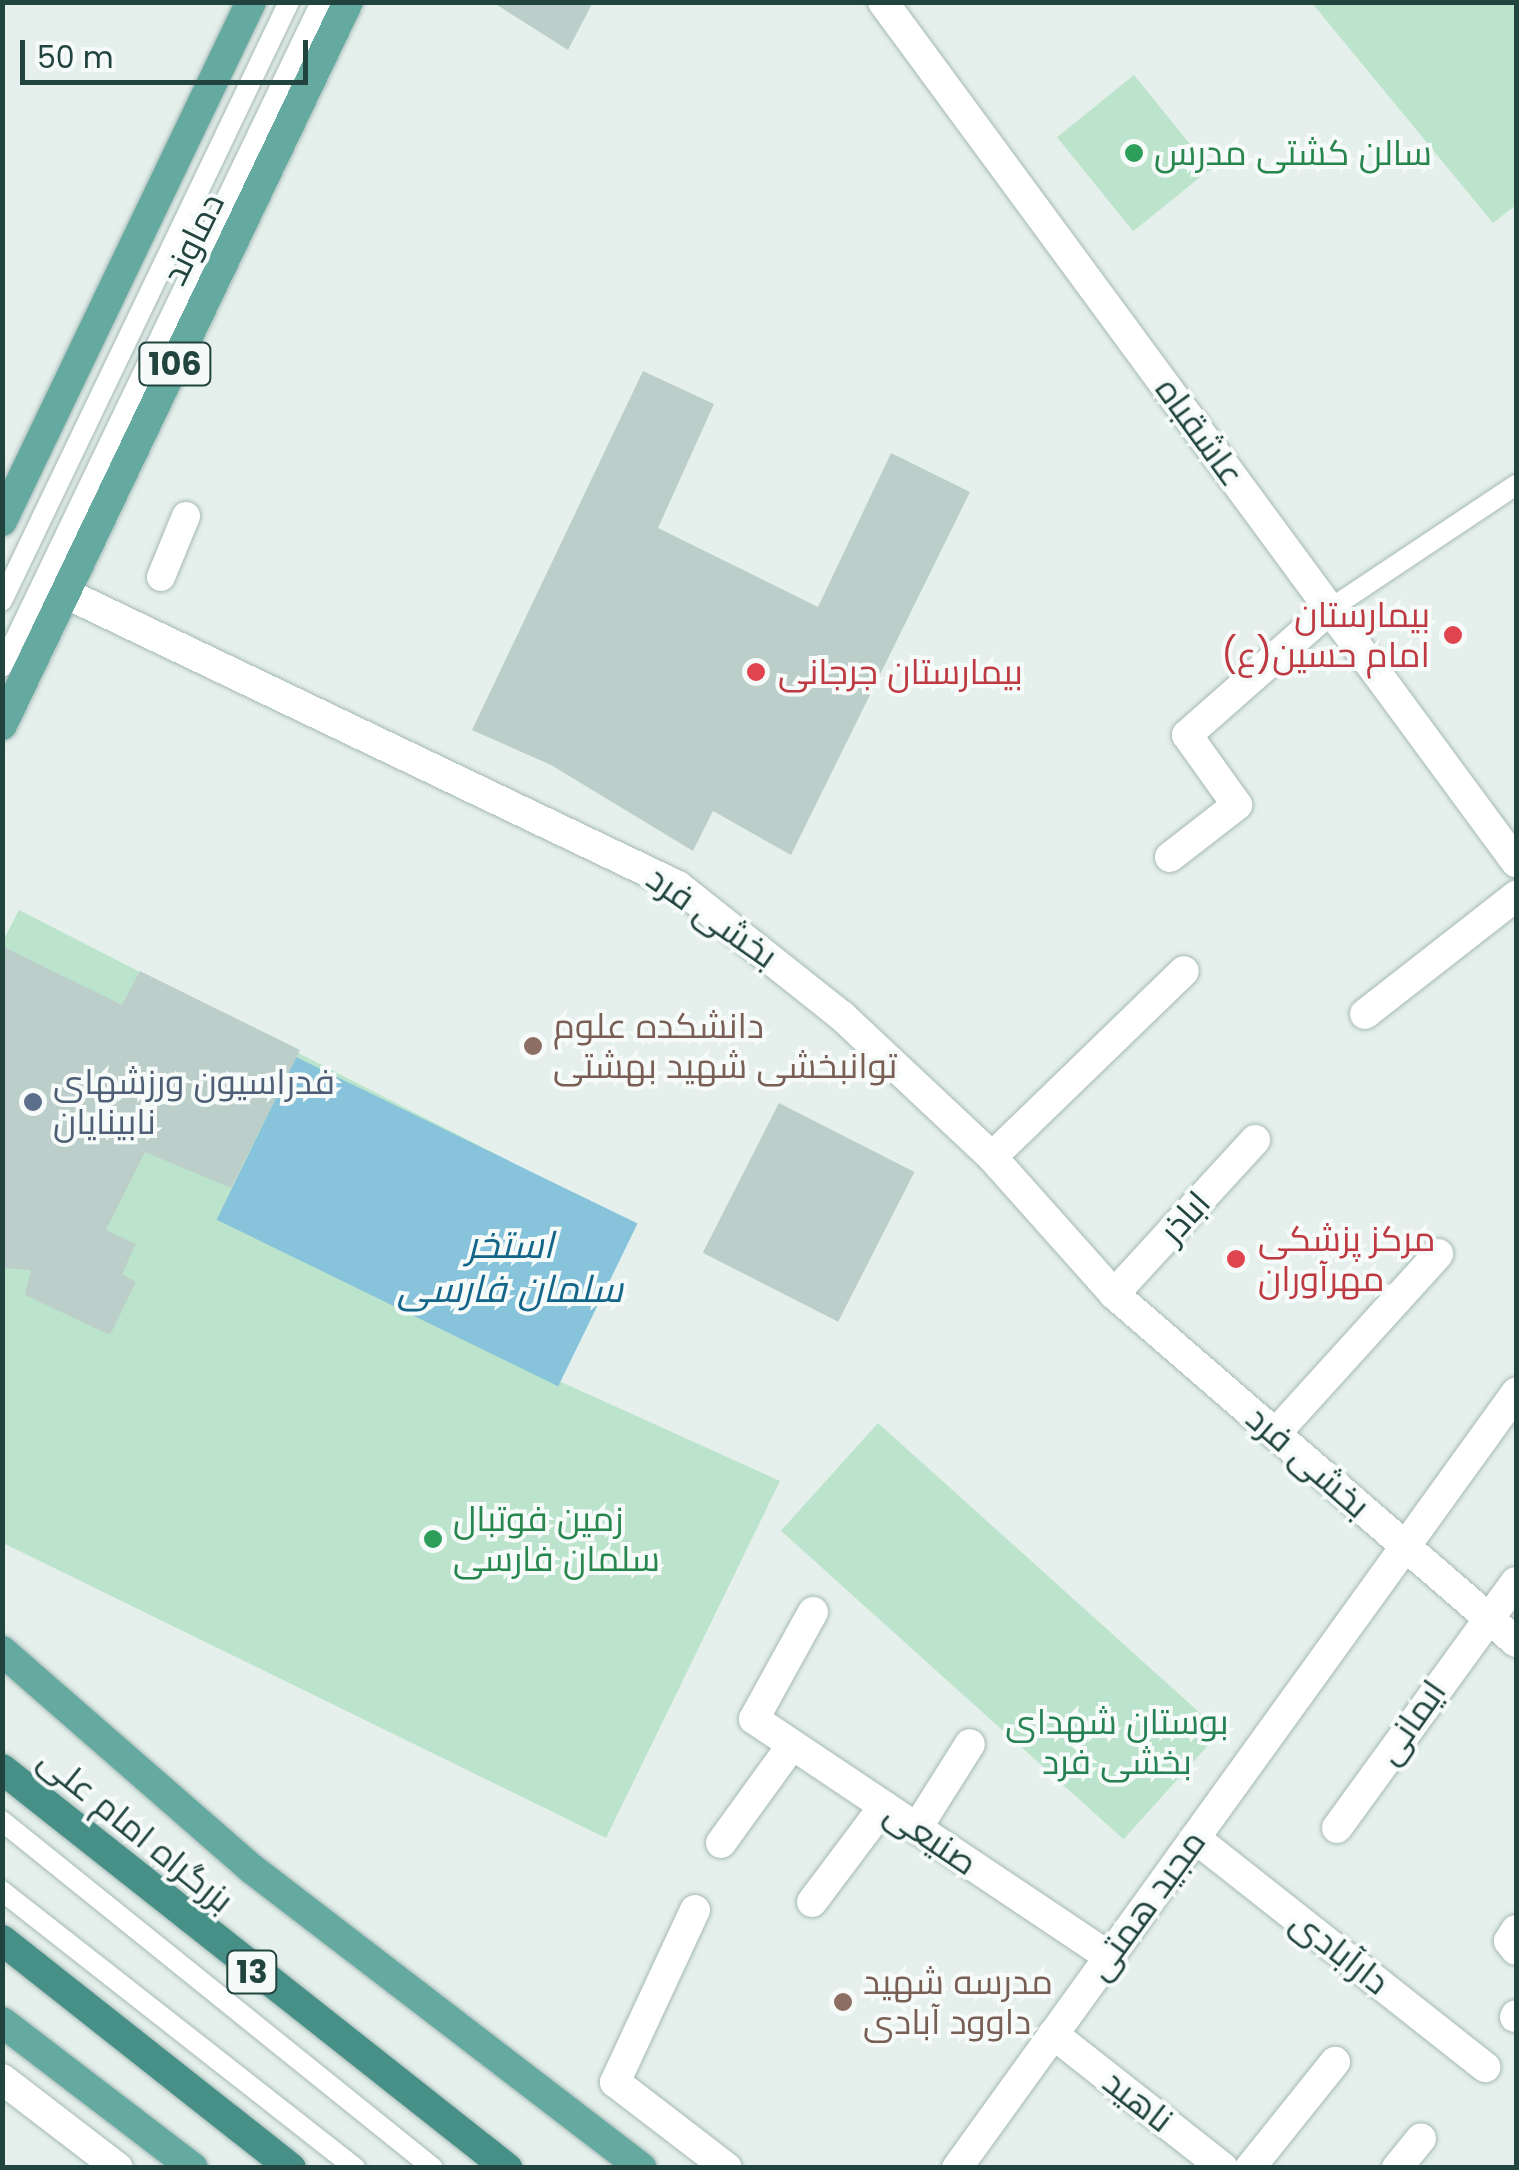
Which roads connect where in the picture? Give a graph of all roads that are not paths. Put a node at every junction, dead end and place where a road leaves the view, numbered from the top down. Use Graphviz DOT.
graph roads {
  1 [pos="251,2"];
  2 [pos="289,2"];
  3 [pos="321,2"];
  4 [pos="348,2"];
  5 [pos="883,2"];
  6 [pos="1516,486"];
  7 [pos="186,516"];
  8 [pos="2,521"];
  9 [pos="161,577"];
  10 [pos="65,593"];
  11 [pos="2,601"];
  12 [pos="1330,609"];
  13 [pos="2,667"];
  14 [pos="2,725"];
  15 [pos="1170,857"];
  16 [pos="1516,862"];
  17 [pos="1516,896"];
  18 [pos="1184,970"];
  19 [pos="1366,1014"];
  20 [pos="1255,1140"];
  21 [pos="992,1157"];
  22 [pos="1438,1254"];
  23 [pos="1114,1294"];
  24 [pos="1516,1393"];
  25 [pos="1275,1434"];
  26 [pos="1405,1546"];
  27 [pos="1516,1582"];
  28 [pos="812,1612"];
  29 [pos="1486,1616"];
  30 [pos="1516,1642"];
  31 [pos="2,1651"];
  32 [pos="970,1744"];
  33 [pos="792,1745"];
  34 [pos="2,1768"];
  35 [pos="884,1806"];
  36 [pos="2,1821"];
  37 [pos="917,1828"];
  38 [pos="1337,1828"];
  39 [pos="1195,1838"];
  40 [pos="721,1843"];
  41 [pos="2,1891"];
  42 [pos="812,1902"];
  43 [pos="695,1910"];
  44 [pos="1516,1930"];
  45 [pos="2,1940"];
  46 [pos="1516,1950"];
  47 [pos="1109,1957"];
  48 [pos="2,2022"];
  49 [pos="1053,2034"];
  50 [pos="1334,2062"];
  51 [pos="1485,2067"];
  52 [pos="2,2079"];
  53 [pos="1422,2138"];
  54 [pos="118,2168"];
  55 [pos="193,2168"];
  56 [pos="291,2168"];
  57 [pos="355,2168"];
  58 [pos="433,2168"];
  59 [pos="507,2168"];
  60 [pos="642,2168"];
  61 [pos="726,2168"];
  62 [pos="957,2168"];
  63 [pos="1223,2168"];
  64 [pos="1250,2168"];
  65 [pos="1396,2168"];
  1 -- 8 [label="main road, دماوند / 106"];
  2 -- 11 [label="lane"];
  3 -- 13 [label="lane"];
  4 -- 10 [label="main road, دماوند / 106"];
  5 -- 12 [label="street, عاشقباه"];
  6 -- 12 [label="lane"];
  7 -- 9 [label="street"];
  10 -- 14 [label="main road, دماوند / 106"];
  10 -- 21 [label="street, بخشی فرد"];
  12 -- 15 [label="street"];
  12 -- 16 [label="street, عاشقباه"];
  17 -- 19 [label="street"];
  18 -- 21 [label="street"];
  20 -- 23 [label="street, اباذر"];
  21 -- 23 [label="street, بخشی فرد"];
  22 -- 25 [label="street"];
  23 -- 25 [label="street, بخشی فرد"];
  24 -- 26 [label="street, مجید همتی"];
  25 -- 26 [label="street, بخشی فرد"];
  26 -- 29 [label="street, بخشی فرد"];
  26 -- 39 [label="street, مجید همتی"];
  27 -- 29 [label="street, ایمانی"];
  28 -- 33 [label="street, صنیعی"];
  29 -- 30 [label="street, بخشی فرد"];
  29 -- 38 [label="street, ایمانی"];
  31 -- 60 [label="main road"];
  32 -- 37 [label="street"];
  33 -- 35 [label="street, صنیعی"];
  33 -- 40 [label="street"];
  34 -- 59 [label="highway, بزرگراه امام علی / 13"];
  35 -- 37 [label="street, صنیعی"];
  35 -- 42 [label="street"];
  36 -- 58 [label="lane"];
  37 -- 47 [label="street, صنیعی"];
  39 -- 47 [label="street, مجید همتی"];
  39 -- 51 [label="street, دارآبادی"];
  41 -- 57 [label="lane"];
  43 -- 61 [label="street"];
  44 -- 46 [label="street"];
  45 -- 56 [label="highway"];
  47 -- 49 [label="street, مجید همتی"];
  48 -- 55 [label="main road"];
  49 -- 62 [label="street, مجید همتی"];
  49 -- 63 [label="street, ناهید"];
  50 -- 64 [label="street"];
  52 -- 54 [label="street"];
  53 -- 65 [label="street"];
}
